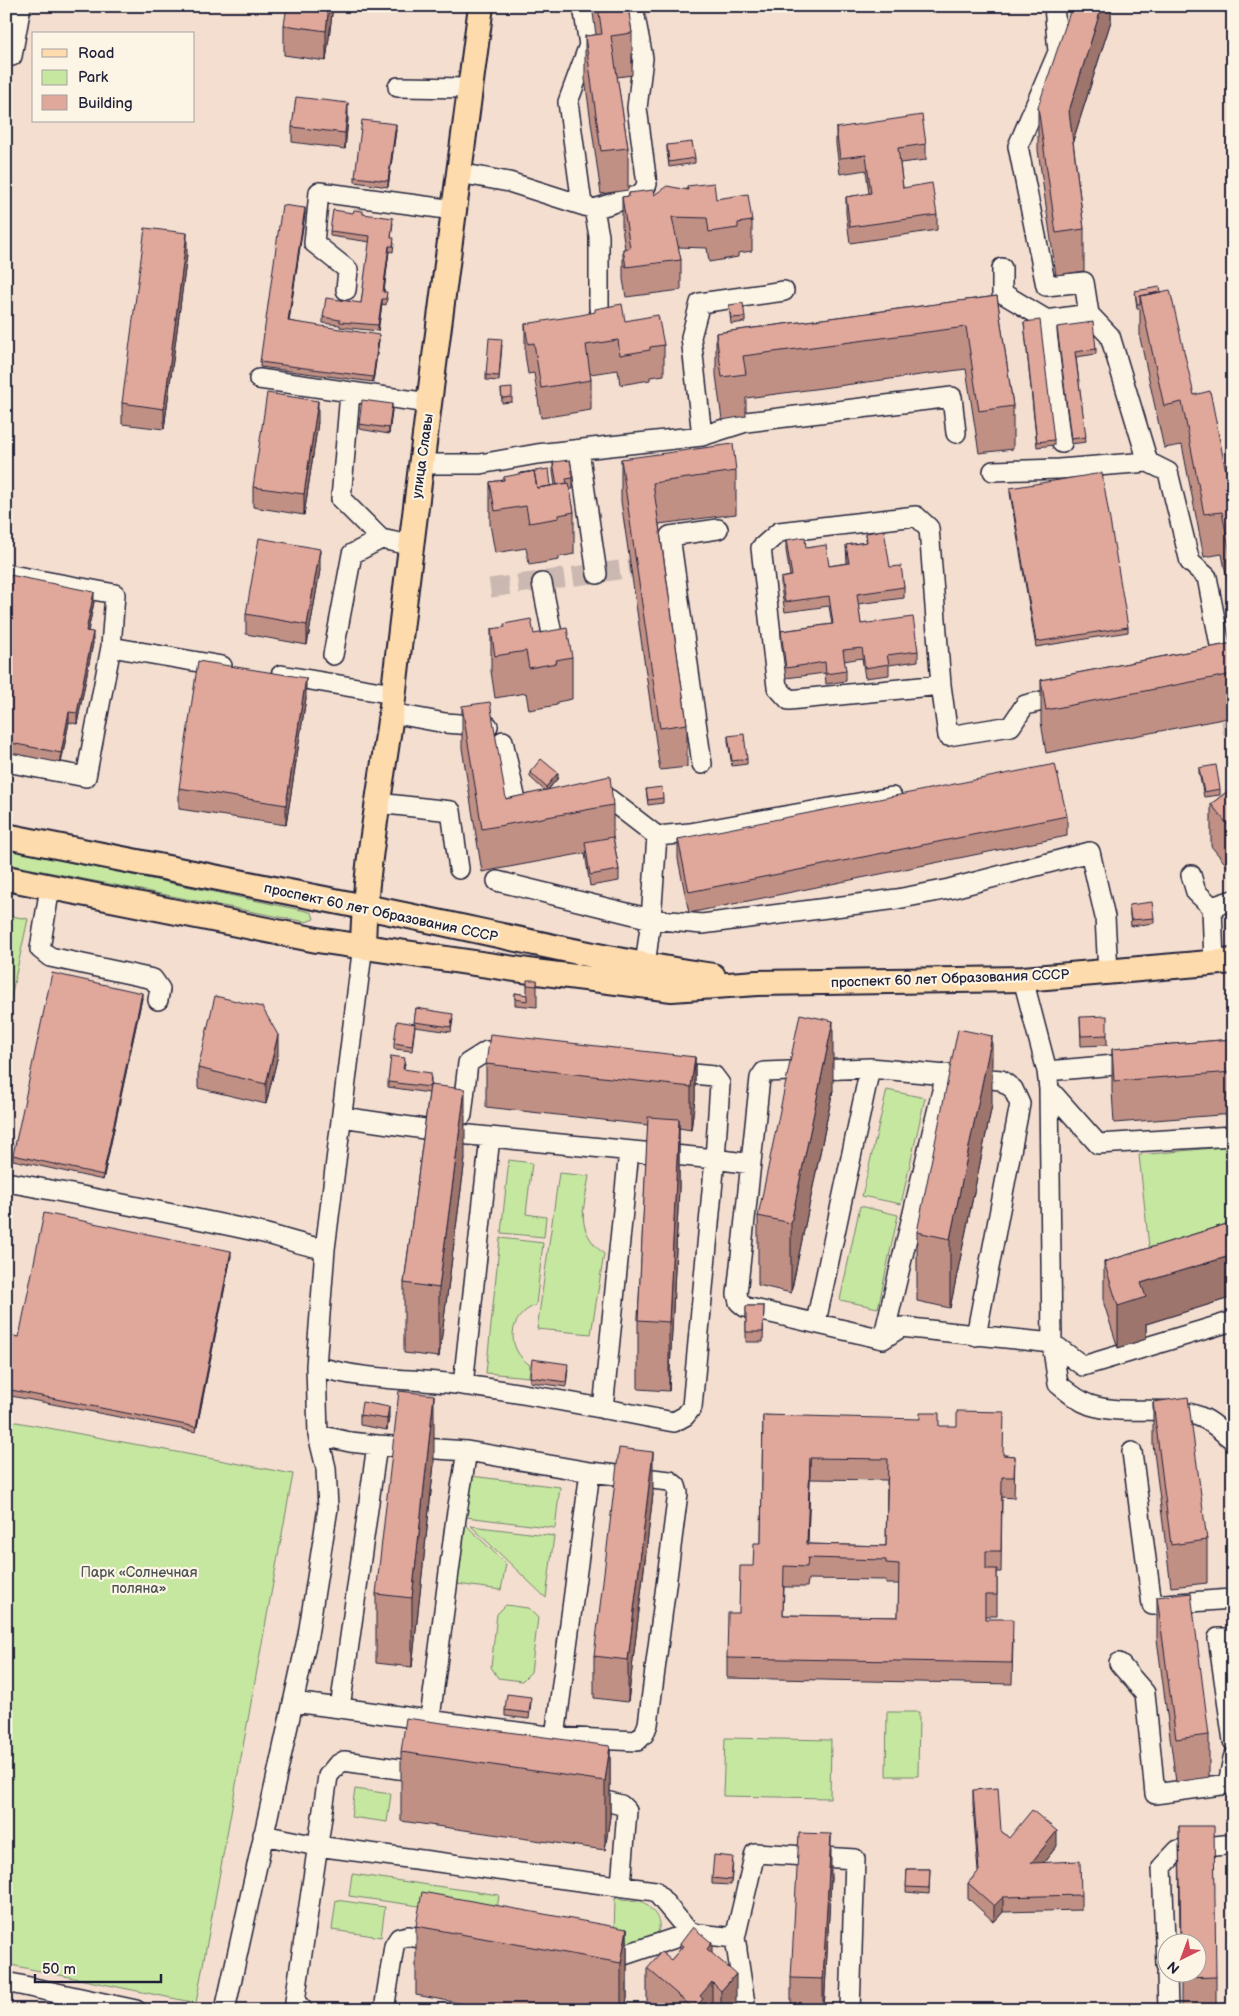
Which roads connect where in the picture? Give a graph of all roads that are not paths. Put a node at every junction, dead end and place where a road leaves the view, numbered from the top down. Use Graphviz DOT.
graph roads {
  1 [pos="21,6"];
  2 [pos="481,6"];
  3 [pos="583,6"];
  4 [pos="633,6"];
  5 [pos="1054,6"];
  6 [pos="6,54"];
  7 [pos="398,87"];
  8 [pos="470,88"];
  9 [pos="459,173"];
  10 [pos="588,207"];
  11 [pos="454,210"];
  12 [pos="1002,268"];
  13 [pos="346,290"];
  14 [pos="784,291"];
  15 [pos="599,308"];
  16 [pos="1089,314"];
  17 [pos="1047,320"];
  18 [pos="259,380"];
  19 [pos="350,392"];
  20 [pos="429,403"];
  21 [pos="956,433"];
  22 [pos="702,436"];
  23 [pos="1062,442"];
  24 [pos="579,450"];
  25 [pos="1148,462"];
  26 [pos="421,464"];
  27 [pos="993,471"];
  28 [pos="718,529"];
  29 [pos="381,539"];
  30 [pos="410,545"];
  31 [pos="6,574"];
  32 [pos="597,574"];
  33 [pos="542,582"];
  34 [pos="111,647"];
  35 [pos="526,649"];
  36 [pos="333,655"];
  37 [pos="1195,667"];
  38 [pos="238,668"];
  39 [pos="267,673"];
  40 [pos="941,685"];
  41 [pos="1082,692"];
  42 [pos="392,703"];
  43 [pos="492,726"];
  44 [pos="503,741"];
  45 [pos="6,762"];
  46 [pos="702,764"];
  47 [pos="914,793"];
  48 [pos="377,803"];
  49 [pos="574,807"];
  50 [pos="538,815"];
  51 [pos="6,836"];
  52 [pos="657,836"];
  53 [pos="459,869"];
  54 [pos="1191,875"];
  55 [pos="6,878"];
  56 [pos="497,881"];
  57 [pos="50,887"];
  58 [pos="1233,900"];
  59 [pos="364,907"];
  60 [pos="1212,907"];
  61 [pos="651,919"];
  62 [pos="363,945"];
  63 [pos="1223,962"];
  64 [pos="645,966"];
  65 [pos="1108,972"];
  66 [pos="1023,979"];
  67 [pos="757,983"];
  68 [pos="158,1000"];
  69 [pos="527,1055"];
  70 [pos="1155,1062"];
  71 [pos="870,1068"];
  72 [pos="655,1070"];
  73 [pos="946,1074"];
  74 [pos="1048,1080"];
  75 [pos="342,1118"];
  76 [pos="459,1134"];
  77 [pos="1233,1136"];
  78 [pos="490,1137"];
  79 [pos="629,1151"];
  80 [pos="714,1159"];
  81 [pos="752,1164"];
  82 [pos="6,1182"];
  83 [pos="325,1249"];
  84 [pos="1233,1321"];
  85 [pos="816,1322"];
  86 [pos="976,1336"];
  87 [pos="883,1339"];
  88 [pos="1052,1343"];
  89 [pos="316,1366"];
  90 [pos="463,1384"];
  91 [pos="603,1409"];
  92 [pos="318,1435"];
  93 [pos="1233,1440"];
  94 [pos="377,1445"];
  95 [pos="467,1451"];
  96 [pos="1132,1452"];
  97 [pos="590,1472"];
  98 [pos="1233,1597"];
  99 [pos="1233,1638"];
  100 [pos="1119,1663"];
  101 [pos="293,1702"];
  102 [pos="340,1708"];
  103 [pos="430,1718"];
  104 [pos="555,1737"];
  105 [pos="1233,1740"];
  106 [pos="1233,1758"];
  107 [pos="440,1775"];
  108 [pos="566,1793"];
  109 [pos="263,1835"];
  110 [pos="1233,1844"];
  111 [pos="317,1846"];
  112 [pos="621,1886"];
  113 [pos="690,1933"];
  114 [pos="1165,1934"];
  115 [pos="735,1938"];
  116 [pos="457,1944"];
  117 [pos="584,1964"];
  118 [pos="6,1982"];
  119 [pos="1167,1984"];
  120 [pos="136,2010"];
  121 [pos="225,2010"];
  122 [pos="303,2010"];
  123 [pos="384,2010"];
  124 [pos="746,2010"];
  125 [pos="850,2010"];
  126 [pos="1168,2010"];
  1 -- 6 [label="street"];
  2 -- 8 [label="main road, улица Славы"];
  3 -- 10 [label="street"];
  4 -- 10 [label="street"];
  5 -- 16 [label="street"];
  7 -- 8 [label="street"];
  8 -- 9 [label="main road, улица Славы"];
  9 -- 10 [label="street"];
  9 -- 11 [label="main road, улица Славы"];
  10 -- 15 [label="street"];
  11 -- 13 [label="street"];
  11 -- 20 [label="main road, улица Славы"];
  12 -- 17 [label="street"];
  14 -- 22 [label="street"];
  16 -- 17 [label="street"];
  16 -- 25 [label="street"];
  17 -- 23 [label="street"];
  18 -- 19 [label="street"];
  19 -- 20 [label="street"];
  19 -- 29 [label="street"];
  20 -- 26 [label="main road, улица Славы"];
  21 -- 22 [label="street"];
  22 -- 24 [label="street"];
  24 -- 26 [label="street"];
  24 -- 32 [label="street"];
  25 -- 27 [label="street"];
  25 -- 37 [label="street"];
  26 -- 30 [label="main road, улица Славы"];
  28 -- 46 [label="street"];
  29 -- 30 [label="street"];
  29 -- 36 [label="street"];
  30 -- 42 [label="main road, улица Славы"];
  31 -- 34 [label="street"];
  33 -- 35 [label="street"];
  34 -- 38 [label="street"];
  34 -- 45 [label="street"];
  39 -- 42 [label="street"];
  40 -- 40 [label="street"];
  40 -- 41 [label="street"];
  42 -- 43 [label="street"];
  42 -- 48 [label="main road, улица Славы"];
  44 -- 50 [label="street"];
  47 -- 52 [label="street"];
  48 -- 53 [label="street"];
  48 -- 59 [label="main road, улица Славы"];
  49 -- 52 [label="street"];
  51 -- 59 [label="main road, проспект 60 лет Образования СССР"];
  52 -- 61 [label="street"];
  54 -- 60 [label="street"];
  55 -- 57 [label="main road, проспект 60 лет Образования СССР"];
  56 -- 61 [label="street"];
  57 -- 62 [label="main road, проспект 60 лет Образования СССР"];
  57 -- 68 [label="street"];
  58 -- 60 [label="street"];
  59 -- 62 [label="main road, улица Славы"];
  59 -- 64 [label="main road, проспект 60 лет Образования СССР"];
  60 -- 63 [label="street"];
  61 -- 64 [label="street"];
  61 -- 65 [label="street"];
  62 -- 67 [label="main road, проспект 60 лет Образования СССР"];
  62 -- 75 [label="street"];
  63 -- 65 [label="main road, проспект 60 лет Образования СССР"];
  64 -- 67 [label="main road, проспект 60 лет Образования СССР"];
  65 -- 66 [label="main road, проспект 60 лет Образования СССР"];
  66 -- 67 [label="main road, проспект 60 лет Образования СССР"];
  66 -- 74 [label="street"];
  69 -- 76 [label="street"];
  70 -- 74 [label="street"];
  71 -- 73 [label="street"];
  71 -- 81 [label="street"];
  71 -- 85 [label="street"];
  72 -- 80 [label="street"];
  73 -- 86 [label="street"];
  73 -- 87 [label="street"];
  74 -- 77 [label="street"];
  74 -- 88 [label="street"];
  75 -- 76 [label="street"];
  75 -- 83 [label="street"];
  76 -- 78 [label="street"];
  78 -- 79 [label="street"];
  78 -- 90 [label="street"];
  79 -- 80 [label="street"];
  79 -- 91 [label="street"];
  80 -- 81 [label="street"];
  80 -- 91 [label="street"];
  81 -- 85 [label="street"];
  82 -- 83 [label="street"];
  83 -- 89 [label="street"];
  84 -- 88 [label="street"];
  85 -- 87 [label="street"];
  86 -- 87 [label="street"];
  86 -- 88 [label="street"];
  88 -- 93 [label="street"];
  89 -- 90 [label="street"];
  89 -- 92 [label="street"];
  90 -- 91 [label="street"];
  92 -- 94 [label="street"];
  92 -- 101 [label="street"];
  94 -- 95 [label="street"];
  94 -- 102 [label="street"];
  95 -- 97 [label="street"];
  95 -- 103 [label="street"];
  96 -- 98 [label="street"];
  97 -- 104 [label="street"];
  97 -- 104 [label="street"];
  99 -- 105 [label="street"];
  100 -- 106 [label="street"];
  101 -- 102 [label="street"];
  101 -- 109 [label="street"];
  102 -- 103 [label="street"];
  103 -- 104 [label="street"];
  107 -- 111 [label="street"];
  108 -- 112 [label="street"];
  109 -- 111 [label="street"];
  109 -- 121 [label="street"];
  110 -- 114 [label="street"];
  111 -- 112 [label="street"];
  111 -- 122 [label="street"];
  112 -- 113 [label="street"];
  113 -- 115 [label="street"];
  113 -- 117 [label="street"];
  115 -- 124 [label="street"];
  115 -- 125 [label="street"];
  116 -- 123 [label="street"];
  118 -- 120 [label="street"];
  119 -- 126 [label="street"];
}
